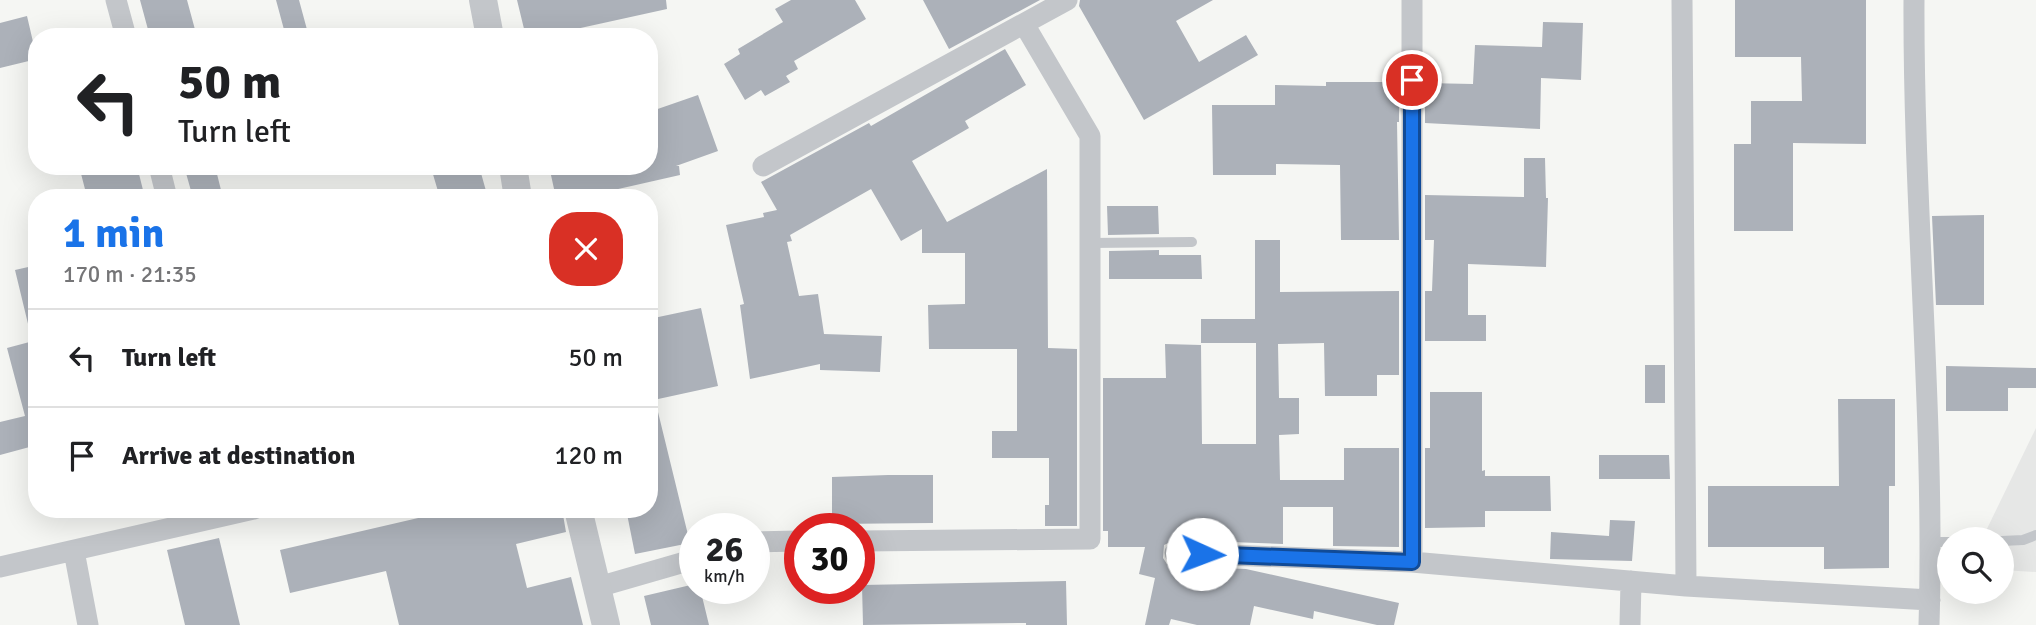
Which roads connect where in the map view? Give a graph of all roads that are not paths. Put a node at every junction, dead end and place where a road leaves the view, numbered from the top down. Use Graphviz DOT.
graph roads {
  1 [pos="116,0"];
  2 [pos="483,0"];
  3 [pos="1067,0"];
  4 [pos="1412,0"];
  5 [pos="1682,0"];
  6 [pos="1914,0"];
  7 [pos="1024,23"];
  8 [pos="124,28"];
  9 [pos="488,28"];
  10 [pos="763,166"];
  11 [pos="1192,242"];
  12 [pos="1090,243"];
  13 [pos="216,518"];
  14 [pos="580,518"];
  15 [pos="1937,527"];
  16 [pos="2036,535"];
  17 [pos="2014,540"];
  18 [pos="875,541"];
  19 [pos="74,551"];
  20 [pos="1175,553"];
  21 [pos="1937,559"];
  22 [pos="1412,562"];
  23 [pos="679,564"];
  24 [pos="0,567"];
  25 [pos="1631,581"];
  26 [pos="1686,586"];
  27 [pos="598,587"];
  28 [pos="1930,600"];
  29 [pos="88,625"];
  30 [pos="606,625"];
  31 [pos="1630,625"];
  32 [pos="1929,625"];
  1 -- 8 [label="street"];
  2 -- 9 [label="street"];
  3 -- 7 [label="street"];
  4 -- 22 [label="street"];
  5 -- 26 [label="street"];
  6 -- 15 [label="street"];
  7 -- 10 [label="street"];
  7 -- 12 [label="street"];
  11 -- 12 [label="lane"];
  12 -- 18 [label="street"];
  13 -- 19 [label="street"];
  14 -- 27 [label="street"];
  16 -- 17 [label="lane"];
  19 -- 24 [label="street"];
  19 -- 29 [label="street"];
  20 -- 22 [label="street"];
  21 -- 28 [label="street"];
  22 -- 25 [label="street"];
  23 -- 27 [label="street"];
  25 -- 26 [label="street"];
  25 -- 31 [label="street"];
  26 -- 28 [label="street"];
  27 -- 30 [label="street"];
  28 -- 32 [label="street"];
}
